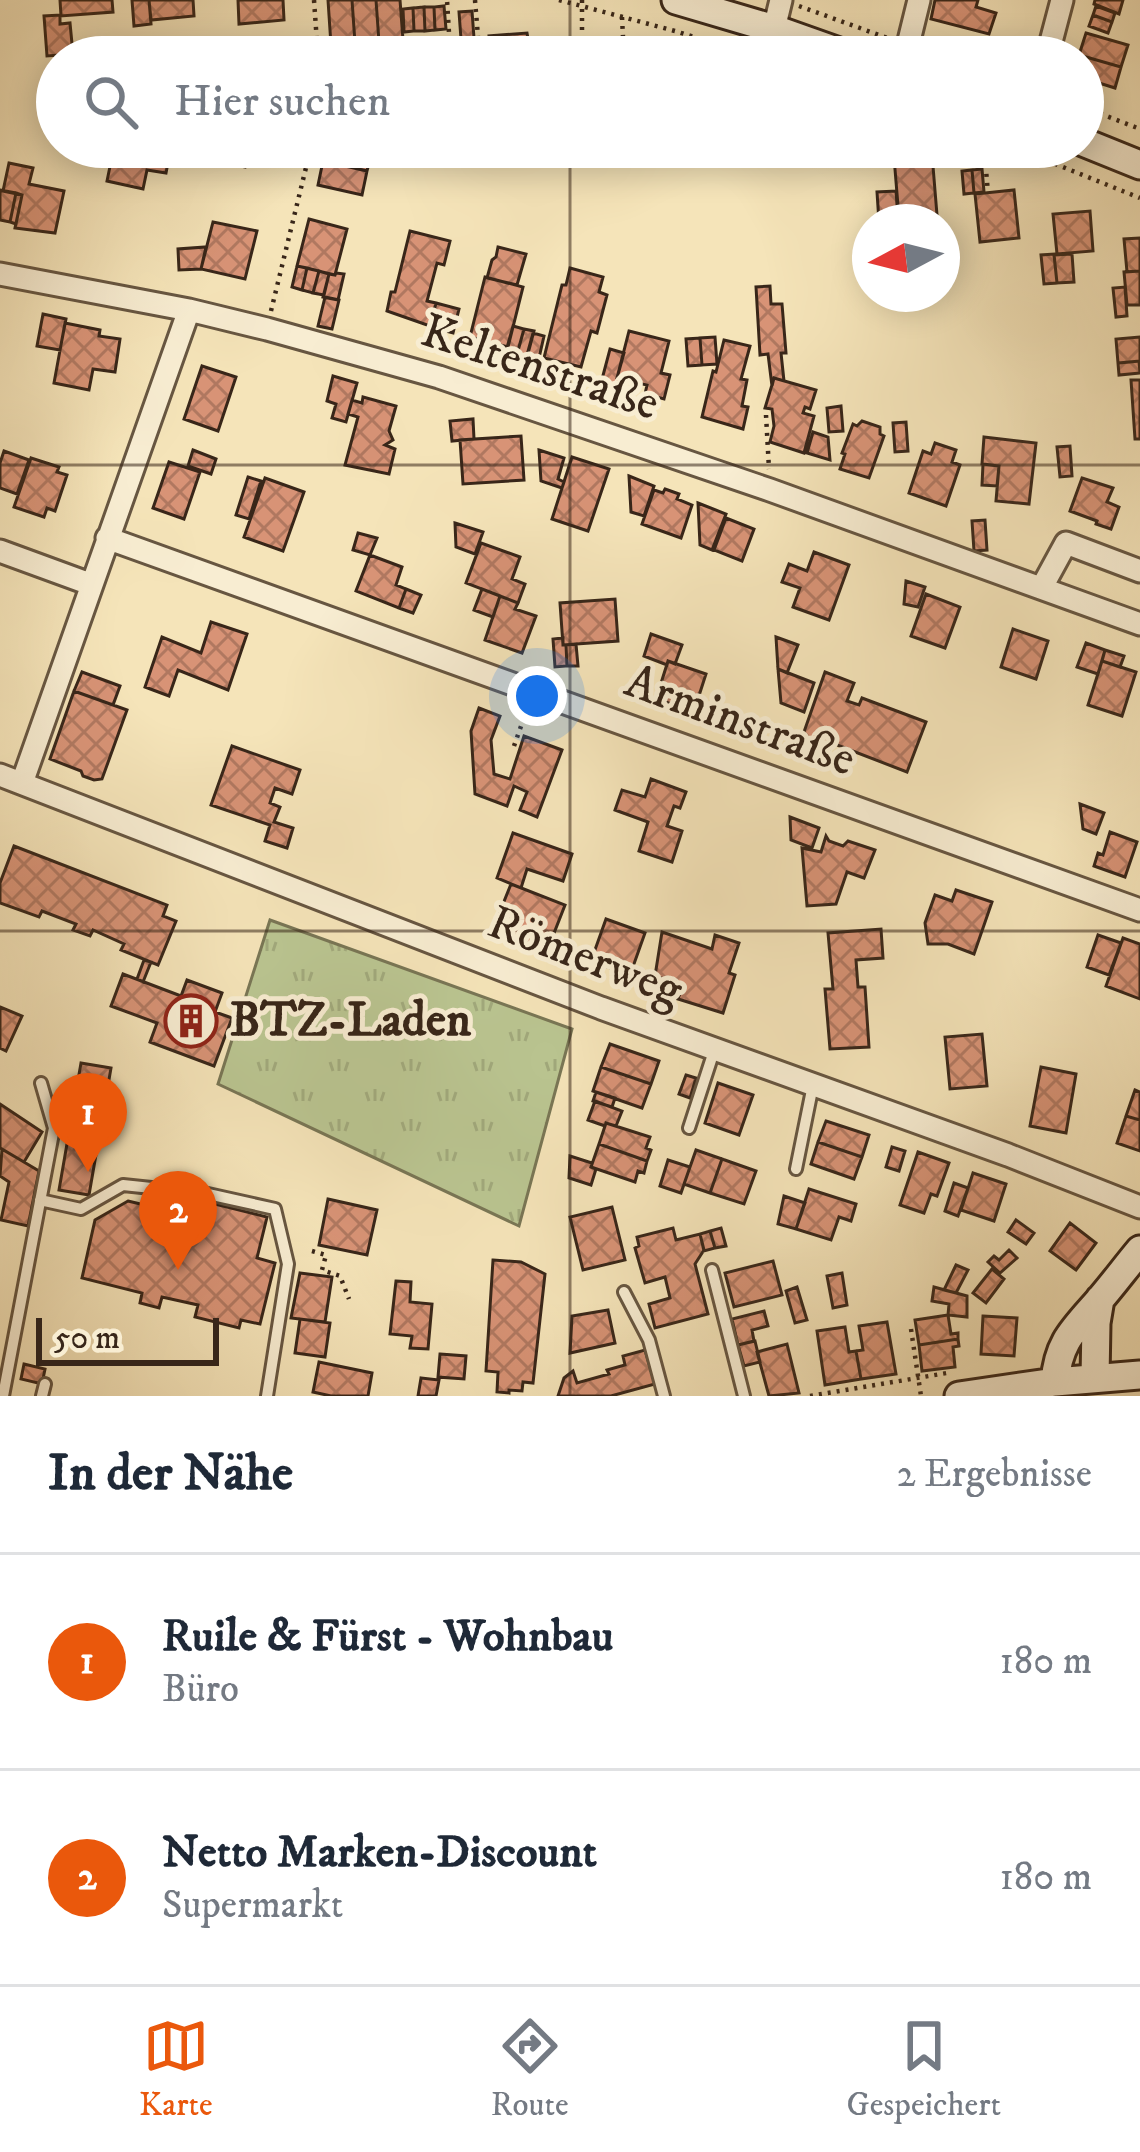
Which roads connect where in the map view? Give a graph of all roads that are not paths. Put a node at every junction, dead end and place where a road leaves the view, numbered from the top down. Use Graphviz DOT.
graph roads {
  1 [pos="676,0"];
  2 [pos="782,0"];
  3 [pos="919,0"];
  4 [pos="1062,0"];
  5 [pos="774,29"];
  6 [pos="794,36"];
  7 [pos="910,36"];
  8 [pos="1053,36"];
  9 [pos="1104,150"];
  10 [pos="1140,165"];
  11 [pos="0,274"];
  12 [pos="189,310"];
  13 [pos="107,538"];
  14 [pos="0,551"];
  15 [pos="1140,571"];
  16 [pos="90,584"];
  17 [pos="1042,587"];
  18 [pos="1140,624"];
  19 [pos="7,780"];
  20 [pos="1140,910"];
  21 [pos="714,1051"];
  22 [pos="41,1083"];
  23 [pos="813,1085"];
  24 [pos="689,1128"];
  25 [pos="796,1169"];
  26 [pos="40,1201"];
  27 [pos="1140,1207"];
  28 [pos="1140,1250"];
  29 [pos="712,1270"];
  30 [pos="624,1292"];
  31 [pos="1100,1299"];
  32 [pos="1140,1376"];
  33 [pos="1095,1378"];
  34 [pos="1055,1382"];
  35 [pos="961,1383"];
  36 [pos="659,1395"];
  37 [pos="3,1396"];
  38 [pos="268,1396"];
  39 [pos="744,1396"];
  1 -- 5 [label="street"];
  2 -- 5 [label="street"];
  3 -- 7 [label="street"];
  4 -- 8 [label="street"];
  5 -- 6 [label="street"];
  9 -- 10 [label="street"];
  11 -- 12 [label="street, Keltenstraße"];
  12 -- 13 [label="street"];
  12 -- 17 [label="street, Keltenstraße"];
  13 -- 16 [label="street"];
  13 -- 20 [label="street, Arminstraße"];
  14 -- 16 [label="street"];
  15 -- 17 [label="street"];
  16 -- 19 [label="street"];
  17 -- 18 [label="street, Keltenstraße"];
  19 -- 21 [label="street, Römerweg"];
  21 -- 23 [label="street, Römerweg"];
  21 -- 24 [label="lane"];
  22 -- 26 [label="lane"];
  23 -- 25 [label="lane"];
  23 -- 27 [label="street, Römerweg"];
  26 -- 37 [label="lane"];
  26 -- 38 [label="lane"];
  28 -- 31 [label="street"];
  29 -- 39 [label="lane"];
  30 -- 36 [label="lane"];
  31 -- 33 [label="street"];
  31 -- 34 [label="street"];
  32 -- 33 [label="street"];
  33 -- 34 [label="street"];
  34 -- 35 [label="street"];
}
